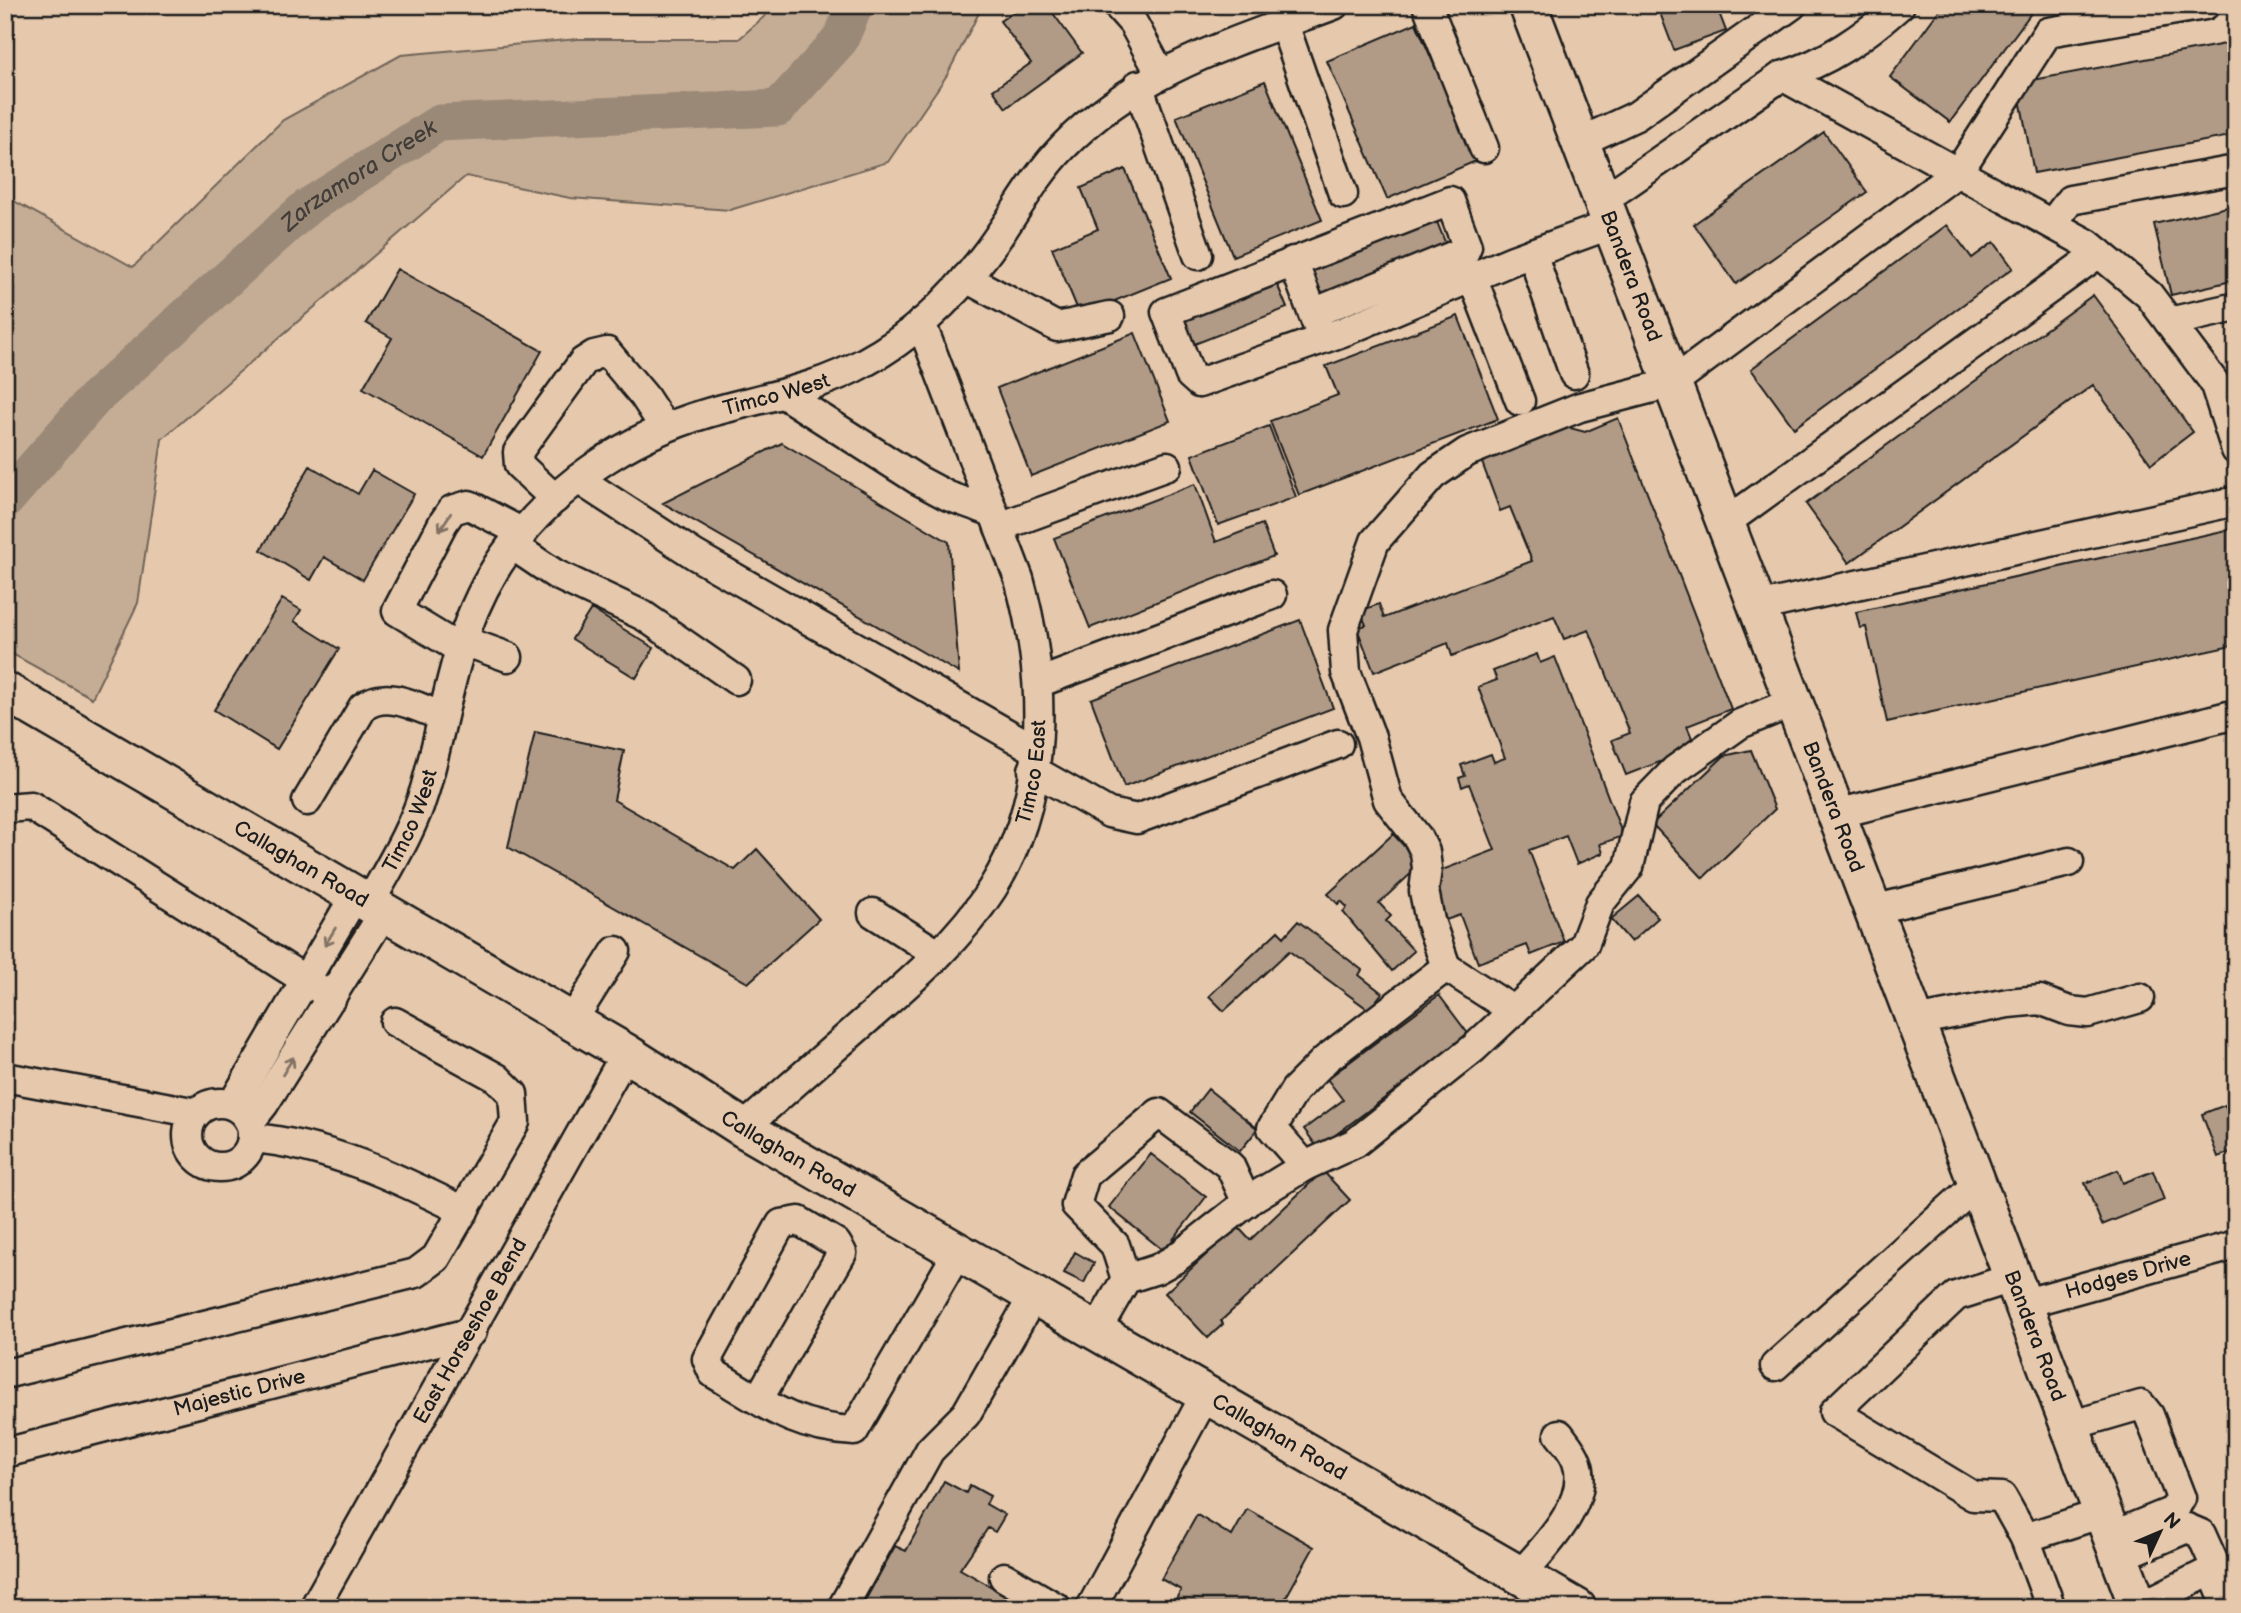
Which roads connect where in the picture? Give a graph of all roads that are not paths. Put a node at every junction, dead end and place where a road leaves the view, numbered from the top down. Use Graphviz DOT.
graph roads {
  1 [pos="1117,5"];
  2 [pos="1334,5"];
  3 [pos="1427,5"];
  4 [pos="1528,5"];
  5 [pos="1792,5"];
  6 [pos="1900,5"];
  7 [pos="2205,5"];
  8 [pos="1291,16"];
  9 [pos="1782,76"];
  10 [pos="1149,79"];
  11 [pos="1580,142"];
  12 [pos="1484,148"];
  13 [pos="2236,170"];
  14 [pos="1959,171"];
  15 [pos="1343,194"];
  16 [pos="1607,212"];
  17 [pos="2052,224"];
  18 [pos="1532,253"];
  19 [pos="2099,253"];
  20 [pos="1198,255"];
  21 [pos="1293,261"];
  22 [pos="1472,277"];
  23 [pos="966,278"];
  24 [pos="2236,307"];
  25 [pos="1312,313"];
  26 [pos="1110,316"];
  27 [pos="2169,322"];
  28 [pos="921,323"];
  29 [pos="1323,339"];
  30 [pos="1574,374"];
  31 [pos="1672,383"];
  32 [pos="785,395"];
  33 [pos="1520,401"];
  34 [pos="665,428"];
  35 [pos="2236,450"];
  36 [pos="1167,466"];
  37 [pos="578,479"];
  38 [pos="555,499"];
  39 [pos="2236,501"];
  40 [pos="996,520"];
  41 [pos="1725,523"];
  42 [pos="518,539"];
  43 [pos="1272,596"];
  44 [pos="1757,607"];
  45 [pos="460,644"];
  46 [pos="508,657"];
  47 [pos="736,680"];
  48 [pos="1038,683"];
  49 [pos="5,691"];
  50 [pos="1793,702"];
  51 [pos="2236,714"];
  52 [pos="441,716"];
  53 [pos="1338,744"];
  54 [pos="1035,760"];
  55 [pos="307,801"];
  56 [pos="5,808"];
  57 [pos="1836,814"];
  58 [pos="2069,862"];
  59 [pos="370,902"];
  60 [pos="1872,910"];
  61 [pos="873,913"];
  62 [pos="616,951"];
  63 [pos="938,954"];
  64 [pos="1446,967"];
  65 [pos="304,980"];
  66 [pos="332,997"];
  67 [pos="2140,998"];
  68 [pos="1514,1011"];
  69 [pos="572,1021"];
  70 [pos="1914,1021"];
  71 [pos="395,1022"];
  72 [pos="626,1052"];
  73 [pos="5,1077"];
  74 [pos="197,1113"];
  75 [pos="245,1122"];
  76 [pos="743,1128"];
  77 [pos="1305,1166"];
  78 [pos="1977,1184"];
  79 [pos="1247,1203"];
  80 [pos="464,1211"];
  81 [pos="2236,1245"];
  82 [pos="958,1252"];
  83 [pos="1126,1279"];
  84 [pos="2017,1291"];
  85 [pos="1034,1295"];
  86 [pos="1096,1331"];
  87 [pos="472,1332"];
  88 [pos="1774,1366"];
  89 [pos="5,1374"];
  90 [pos="1206,1394"];
  91 [pos="758,1400"];
  92 [pos="2069,1426"];
  93 [pos="1559,1434"];
  94 [pos="5,1453"];
  95 [pos="2111,1535"];
  96 [pos="2025,1538"];
  97 [pos="2212,1570"];
  98 [pos="1520,1575"];
  99 [pos="1004,1577"];
  100 [pos="2139,1607"];
  101 [pos="314,1608"];
  102 [pos="842,1608"];
  103 [pos="1057,1608"];
  104 [pos="1091,1608"];
  105 [pos="1577,1608"];
  106 [pos="2051,1608"];
  107 [pos="2228,1608"];
  1 -- 10 [label="street"];
  2 -- 8 [label="street, Timco West"];
  3 -- 12 [label="street"];
  4 -- 11 [label="main road, Bandera Road"];
  5 -- 11 [label="street"];
  6 -- 9 [label="street"];
  7 -- 14 [label="street"];
  8 -- 10 [label="street, Timco West"];
  8 -- 15 [label="street"];
  9 -- 14 [label="street"];
  9 -- 16 [label="street"];
  10 -- 20 [label="street"];
  10 -- 23 [label="street, Timco West"];
  11 -- 16 [label="main road, Bandera Road"];
  13 -- 17 [label="street"];
  14 -- 17 [label="street"];
  14 -- 31 [label="street"];
  16 -- 18 [label="street"];
  16 -- 31 [label="main road, Bandera Road"];
  17 -- 19 [label="street"];
  18 -- 22 [label="street"];
  18 -- 30 [label="street"];
  19 -- 27 [label="street"];
  19 -- 41 [label="street"];
  21 -- 25 [label="street"];
  21 -- 25 [label="street"];
  21 -- 29 [label="street"];
  22 -- 29 [label="street"];
  22 -- 33 [label="street"];
  23 -- 26 [label="street"];
  23 -- 28 [label="street, Timco West"];
  24 -- 27 [label="street"];
  25 -- 29 [label="street"];
  27 -- 35 [label="street"];
  28 -- 32 [label="street, Timco West"];
  28 -- 40 [label="street, Timco East"];
  31 -- 41 [label="main road, Bandera Road"];
  31 -- 64 [label="street"];
  32 -- 34 [label="street, Timco West"];
  32 -- 40 [label="street"];
  34 -- 37 [label="street, Timco West"];
  34 -- 38 [label="street"];
  36 -- 40 [label="street"];
  37 -- 38 [label="street, Timco West"];
  37 -- 54 [label="street"];
  38 -- 42 [label="street, Timco West"];
  39 -- 44 [label="street"];
  40 -- 48 [label="street, Timco East"];
  41 -- 44 [label="main road, Bandera Road"];
  42 -- 45 [label="street, Timco West"];
  42 -- 45 [label="street, one-way"];
  42 -- 47 [label="street"];
  43 -- 48 [label="street"];
  44 -- 50 [label="main road, Bandera Road"];
  45 -- 46 [label="street"];
  45 -- 52 [label="street, Timco West"];
  48 -- 54 [label="street, Timco East"];
  49 -- 59 [label="main road, Callaghan Road"];
  50 -- 57 [label="main road, Bandera Road"];
  50 -- 68 [label="street"];
  51 -- 57 [label="street"];
  52 -- 55 [label="street"];
  52 -- 59 [label="street, Timco West"];
  53 -- 54 [label="street"];
  54 -- 63 [label="street, Timco East"];
  56 -- 65 [label="street"];
  57 -- 60 [label="main road, Bandera Road"];
  58 -- 60 [label="street"];
  59 -- 65 [label="street, one-way"];
  59 -- 66 [label="street"];
  59 -- 69 [label="main road, Callaghan Road"];
  60 -- 70 [label="main road, Bandera Road"];
  61 -- 63 [label="street"];
  62 -- 69 [label="street"];
  63 -- 76 [label="street, Timco East"];
  64 -- 68 [label="street"];
  64 -- 77 [label="street"];
  65 -- 66 [label="street"];
  65 -- 75 [label="street"];
  75 -- 66 [label="street, one-way"];
  67 -- 70 [label="street"];
  68 -- 77 [label="street"];
  69 -- 72 [label="main road, Callaghan Road"];
  70 -- 78 [label="main road, Bandera Road"];
  71 -- 80 [label="street"];
  72 -- 76 [label="main road, Callaghan Road"];
  72 -- 87 [label="street, East Horseshoe Bend"];
  73 -- 74 [label="street"];
  74 -- 75 [label="street"];
  74 -- 75 [label="street"];
  75 -- 80 [label="street"];
  76 -- 82 [label="main road, Callaghan Road"];
  77 -- 79 [label="street"];
  78 -- 84 [label="main road, Bandera Road"];
  78 -- 88 [label="street"];
  79 -- 83 [label="street"];
  79 -- 83 [label="street"];
  80 -- 89 [label="street"];
  81 -- 84 [label="street, Hodges Drive"];
  82 -- 85 [label="main road, Callaghan Road"];
  82 -- 91 [label="street"];
  83 -- 86 [label="street"];
  84 -- 92 [label="main road, Bandera Road"];
  84 -- 96 [label="street, Hodges Drive"];
  85 -- 86 [label="main road, Callaghan Road"];
  85 -- 102 [label="street"];
  86 -- 90 [label="main road, Callaghan Road"];
  87 -- 94 [label="street, Majestic Drive"];
  87 -- 101 [label="street, East Horseshoe Bend"];
  90 -- 98 [label="main road, Callaghan Road"];
  90 -- 104 [label="street"];
  91 -- 91 [label="street"];
  92 -- 95 [label="main road, Bandera Road"];
  92 -- 95 [label="street"];
  93 -- 98 [label="street"];
  95 -- 96 [label="street"];
  95 -- 97 [label="street"];
  95 -- 100 [label="main road, Bandera Road"];
  96 -- 106 [label="street"];
  97 -- 100 [label="street"];
  97 -- 107 [label="street"];
  98 -- 105 [label="main road, Callaghan Road"];
  99 -- 103 [label="street"];
}
